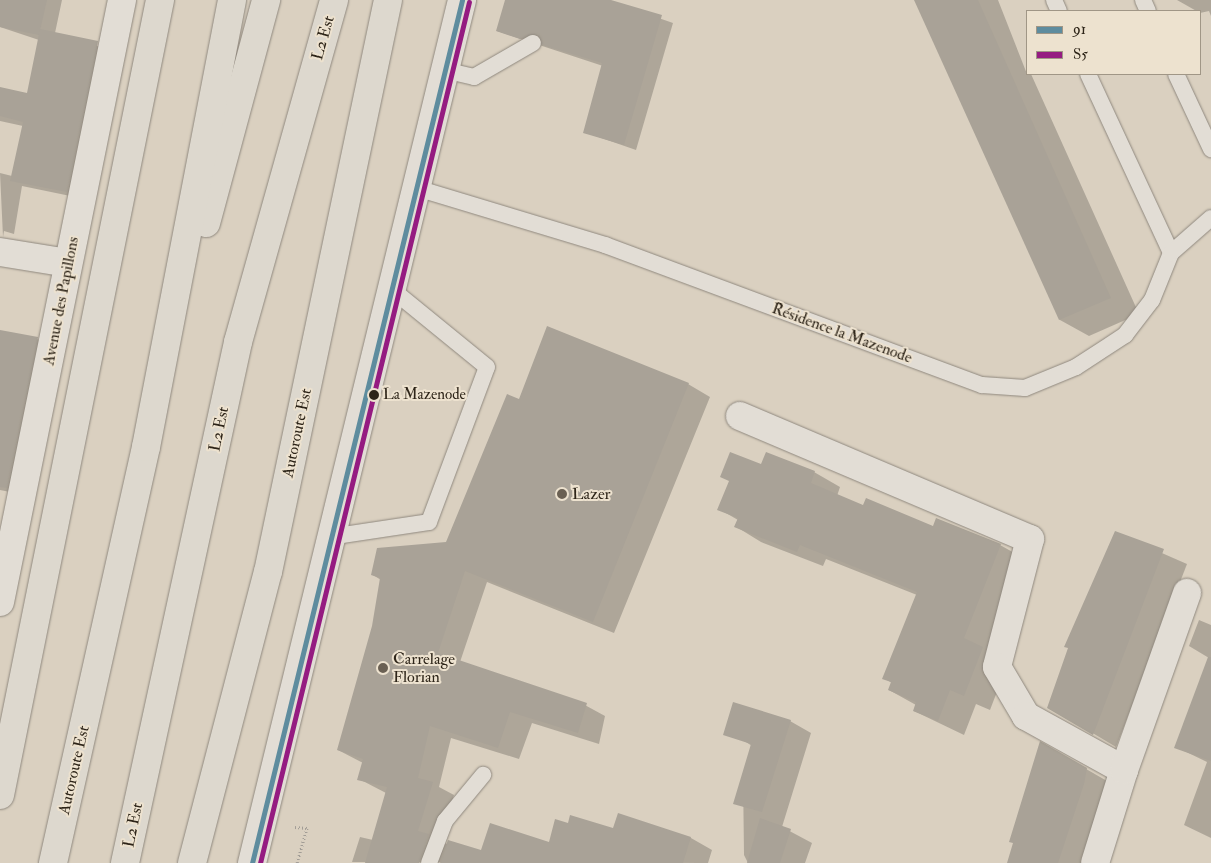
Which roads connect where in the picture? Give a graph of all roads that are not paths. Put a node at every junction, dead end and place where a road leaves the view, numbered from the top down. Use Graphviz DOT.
graph roads {
  1 [pos="122,0"];
  2 [pos="160,0"];
  3 [pos="232,0"];
  4 [pos="266,0"];
  5 [pos="334,0"];
  6 [pos="388,0"];
  7 [pos="462,0"];
  8 [pos="533,42"];
  9 [pos="444,70"];
  10 [pos="1088,75"];
  11 [pos="1176,75"];
  12 [pos="1211,149"];
  13 [pos="413,187"];
  14 [pos="1211,218"];
  15 [pos="0,252"];
  16 [pos="1171,253"];
  17 [pos="68,264"];
  18 [pos="389,287"];
  19 [pos="740,416"];
  20 [pos="146,447"];
  21 [pos="330,537"];
  22 [pos="4,565"];
  23 [pos="1186,592"];
  24 [pos="0,602"];
  25 [pos="1124,770"];
  26 [pos="483,775"];
  27 [pos="0,796"];
  28 [pos="53,863"];
  29 [pos="124,863"];
  30 [pos="192,863"];
  31 [pos="252,863"];
  32 [pos="429,863"];
  33 [pos="1095,863"];
  1 -- 17 [label="street, Avenue des Papillons"];
  2 -- 27 [label="highway"];
  3 -- 20 [label="highway, Autoroute Est"];
  4 -- 20 [label="highway"];
  5 -- 29 [label="highway, L2 Est"];
  6 -- 30 [label="highway, Autoroute Est"];
  7 -- 9 [label="street"];
  8 -- 9 [label="lane"];
  9 -- 13 [label="street"];
  10 -- 16 [label="lane"];
  11 -- 12 [label="lane"];
  13 -- 16 [label="lane, Résidence la Mazenode"];
  13 -- 18 [label="street"];
  14 -- 16 [label="lane, Résidence la Mazenode"];
  15 -- 17 [label="street"];
  17 -- 22 [label="street, Avenue des Papillons"];
  18 -- 21 [label="street"];
  18 -- 21 [label="lane"];
  19 -- 25 [label="street"];
  20 -- 28 [label="highway, Autoroute Est"];
  21 -- 31 [label="street"];
  22 -- 24 [label="street, Avenue des Papillons"];
  23 -- 25 [label="street"];
  25 -- 33 [label="street"];
  26 -- 32 [label="lane"];
}
